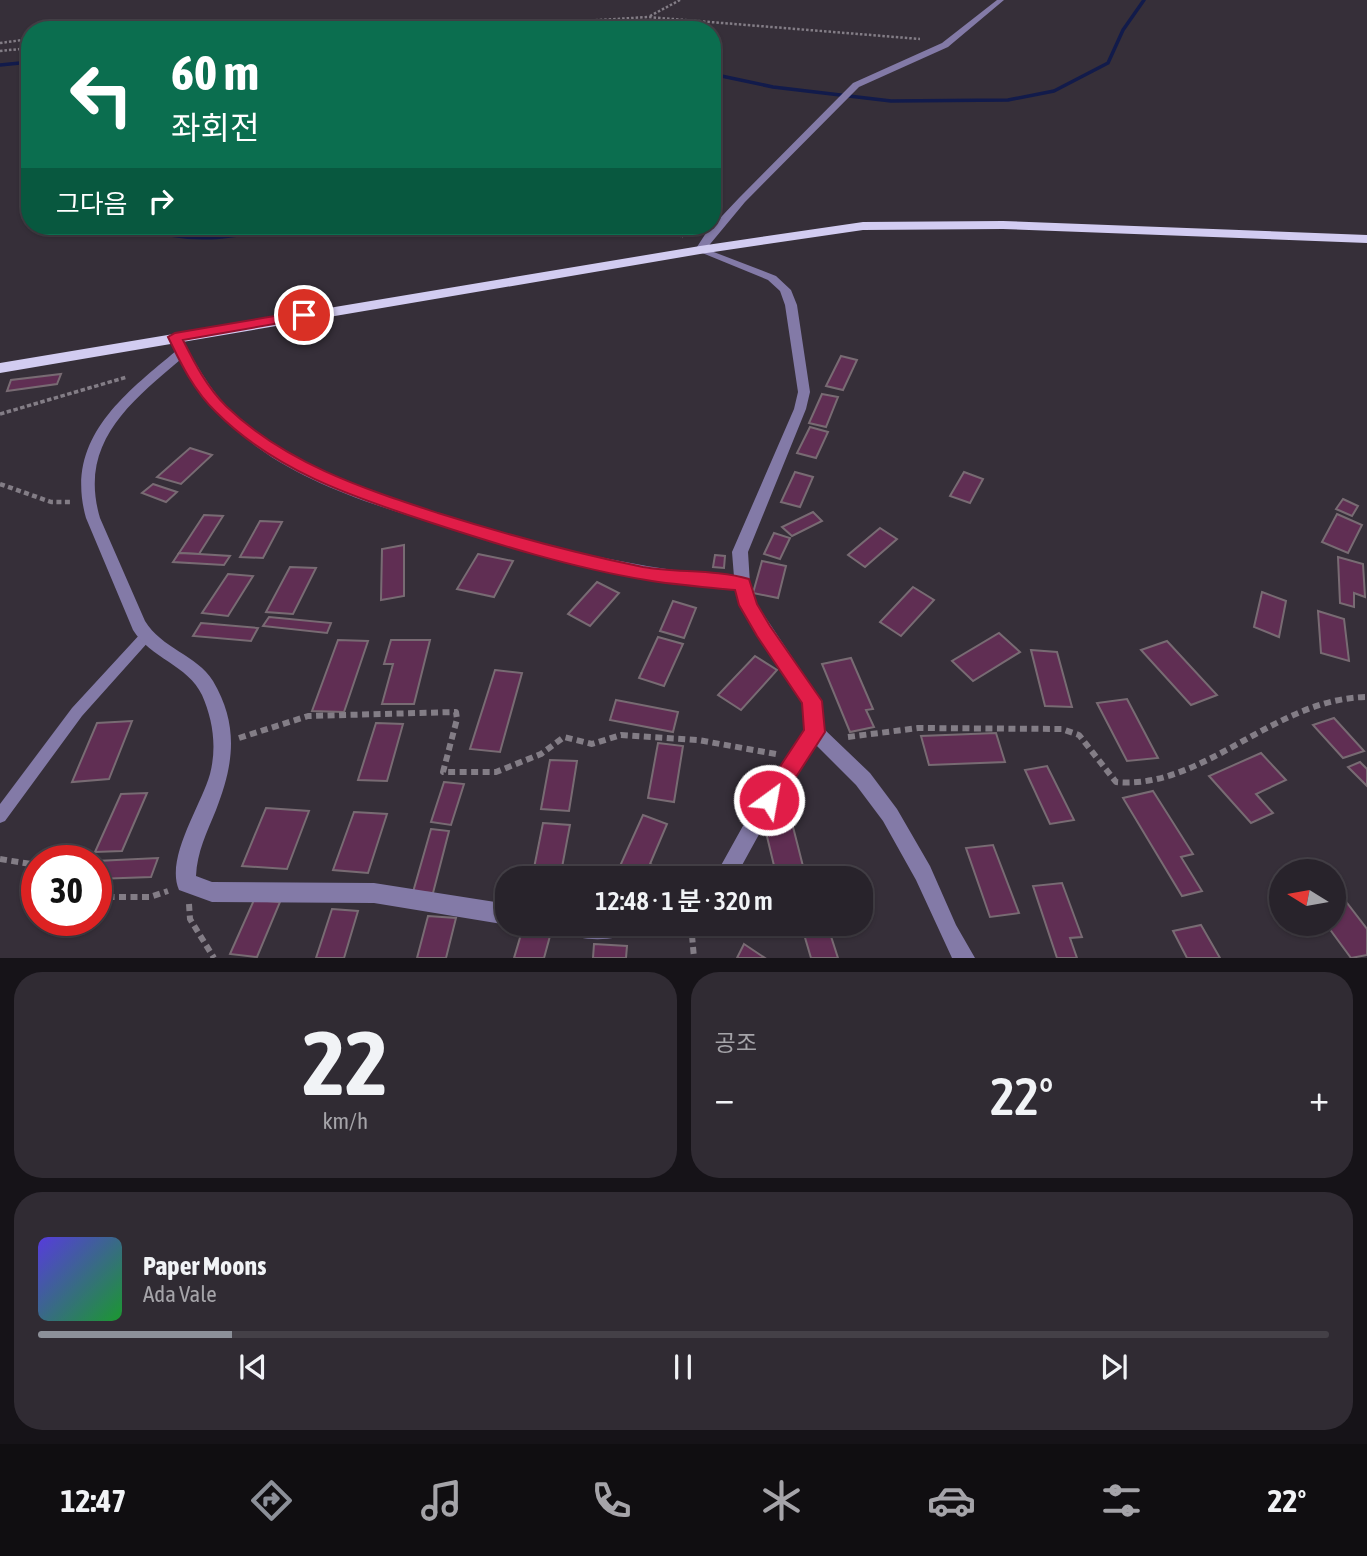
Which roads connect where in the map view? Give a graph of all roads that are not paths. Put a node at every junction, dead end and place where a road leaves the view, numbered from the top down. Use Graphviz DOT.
graph roads {
  1 [pos="1001,0"];
  2 [pos="721,223"];
  3 [pos="710,235"];
  4 [pos="1367,239"];
  5 [pos="700,250"];
  6 [pos="178,345"];
  7 [pos="0,368"];
  8 [pos="742,584"];
  9 [pos="146,636"];
  10 [pos="819,736"];
  11 [pos="0,816"];
  12 [pos="730,866"];
  13 [pos="495,913"];
  14 [pos="964,957"];
  1 -- 2 [label="street"];
  3 -- 5 [label="street"];
  4 -- 5 [label="main road"];
  5 -- 6 [label="main road"];
  5 -- 8 [label="street"];
  6 -- 7 [label="main road"];
  6 -- 8 [label="street"];
  6 -- 9 [label="street"];
  8 -- 10 [label="street"];
  9 -- 11 [label="lane"];
  9 -- 13 [label="street"];
  10 -- 12 [label="street"];
  10 -- 14 [label="street"];
}
